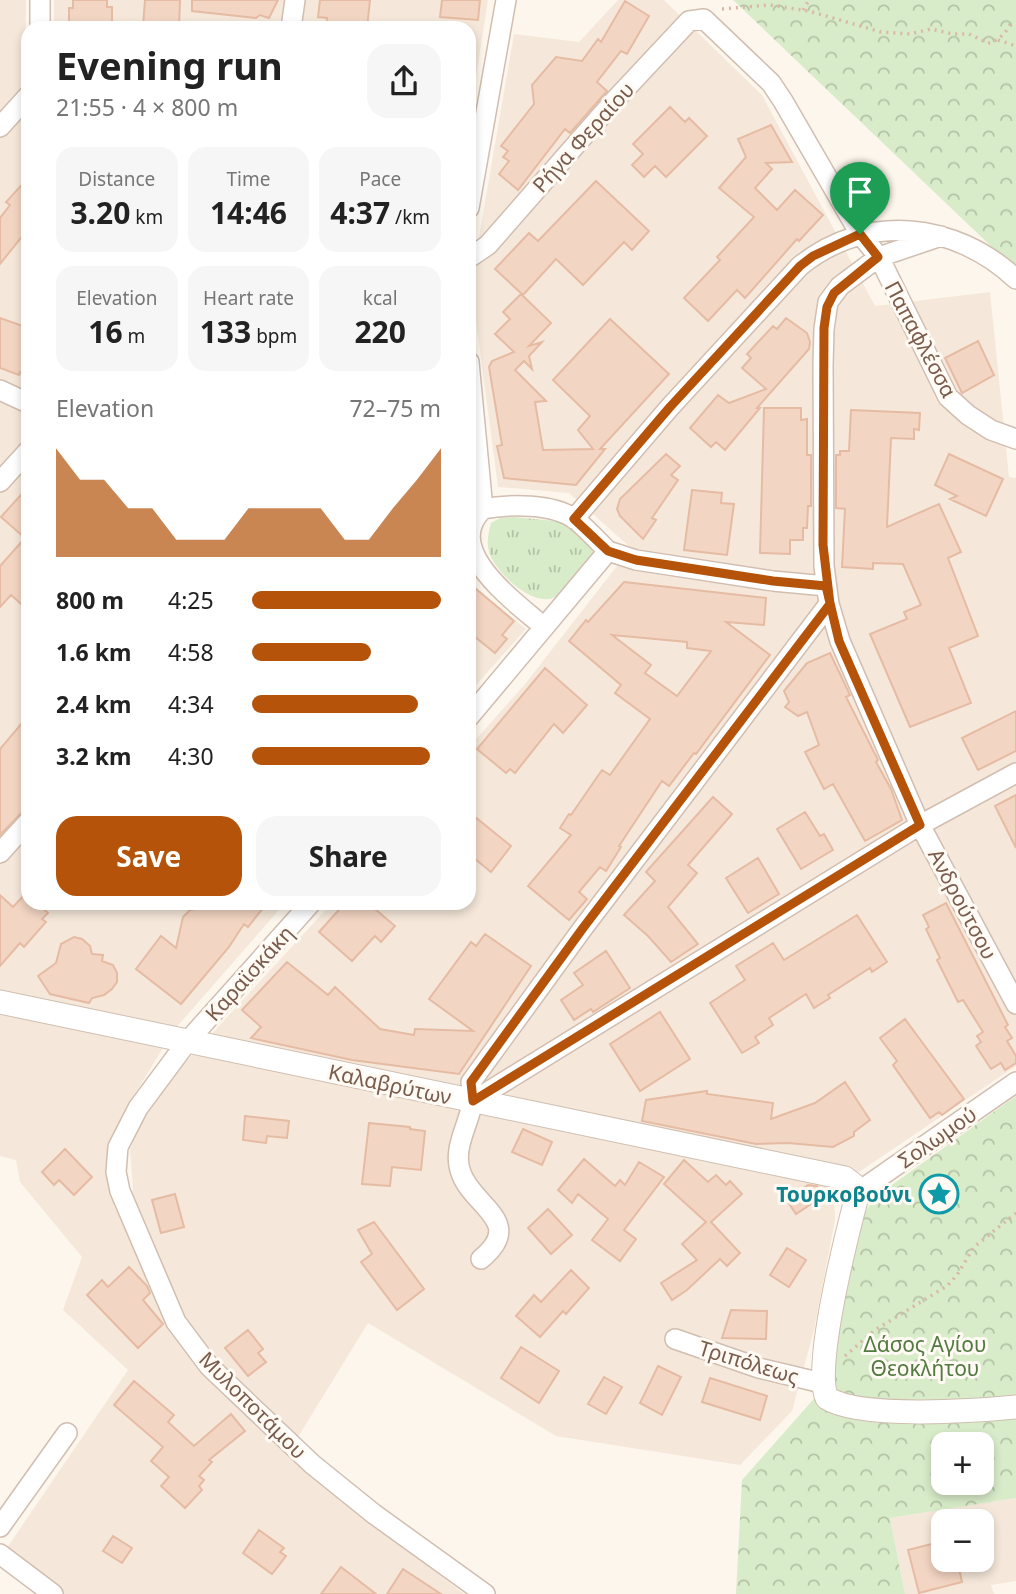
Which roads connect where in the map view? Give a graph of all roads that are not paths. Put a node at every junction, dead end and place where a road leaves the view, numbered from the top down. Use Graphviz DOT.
graph roads {
  1 [pos="40,0"];
  2 [pos="295,0"];
  3 [pos="506,0"];
  4 [pos="701,19"];
  5 [pos="40,21"];
  6 [pos="291,21"];
  7 [pos="21,104"];
  8 [pos="0,127"];
  9 [pos="476,169"];
  10 [pos="860,234"];
  11 [pos="941,236"];
  12 [pos="476,253"];
  13 [pos="878,257"];
  14 [pos="1016,279"];
  15 [pos="0,390"];
  16 [pos="21,400"];
  17 [pos="476,436"];
  18 [pos="1016,439"];
  19 [pos="21,459"];
  20 [pos="0,482"];
  21 [pos="483,509"];
  22 [pos="574,519"];
  23 [pos="476,521"];
  24 [pos="608,551"];
  25 [pos="476,560"];
  26 [pos="828,595"];
  27 [pos="544,627"];
  28 [pos="476,709"];
  29 [pos="1016,772"];
  30 [pos="920,825"];
  31 [pos="21,830"];
  32 [pos="0,853"];
  33 [pos="305,910"];
  34 [pos="0,1002"];
  35 [pos="1016,1004"];
  36 [pos="187,1042"];
  37 [pos="1016,1082"];
  38 [pos="473,1101"];
  39 [pos="858,1192"];
  40 [pos="481,1259"];
  41 [pos="675,1339"];
  42 [pos="823,1372"];
  43 [pos="1016,1407"];
  44 [pos="67,1433"];
  45 [pos="0,1527"];
  46 [pos="0,1555"];
  47 [pos="53,1594"];
  48 [pos="485,1594"];
  1 -- 5 [label="street"];
  2 -- 6 [label="street"];
  3 -- 9 [label="street"];
  4 -- 10 [label="street, Παπαφλέσσα"];
  4 -- 12 [label="street, Ρήγα Φεραίου"];
  7 -- 8 [label="street"];
  10 -- 11 [label="street"];
  10 -- 13 [label="street, Παπαφλέσσα"];
  10 -- 22 [label="street"];
  11 -- 13 [label="street, Ανδρούτσου"];
  11 -- 14 [label="street"];
  13 -- 18 [label="street, Παπαφλέσσα"];
  13 -- 26 [label="street, Ανδρούτσου"];
  15 -- 16 [label="street"];
  17 -- 21 [label="street"];
  19 -- 20 [label="street"];
  21 -- 22 [label="street"];
  21 -- 23 [label="street"];
  22 -- 24 [label="street"];
  24 -- 26 [label="street"];
  24 -- 27 [label="street"];
  25 -- 27 [label="street"];
  26 -- 30 [label="street, Ανδρούτσου"];
  26 -- 38 [label="street"];
  27 -- 28 [label="street"];
  29 -- 30 [label="street"];
  30 -- 35 [label="street, Ανδρούτσου"];
  30 -- 38 [label="street"];
  31 -- 32 [label="street"];
  33 -- 36 [label="street, Καραϊσκάκη"];
  34 -- 36 [label="street, Καλαβρύτων"];
  36 -- 38 [label="street, Καλαβρύτων"];
  36 -- 48 [label="street, Μυλοποτάμου"];
  37 -- 39 [label="street, Σολωμού"];
  38 -- 39 [label="street, Καλαβρύτων"];
  38 -- 40 [label="street"];
  39 -- 42 [label="street"];
  41 -- 42 [label="street, Τριπόλεως"];
  42 -- 43 [label="street"];
  44 -- 45 [label="street"];
  46 -- 47 [label="street"];
}
